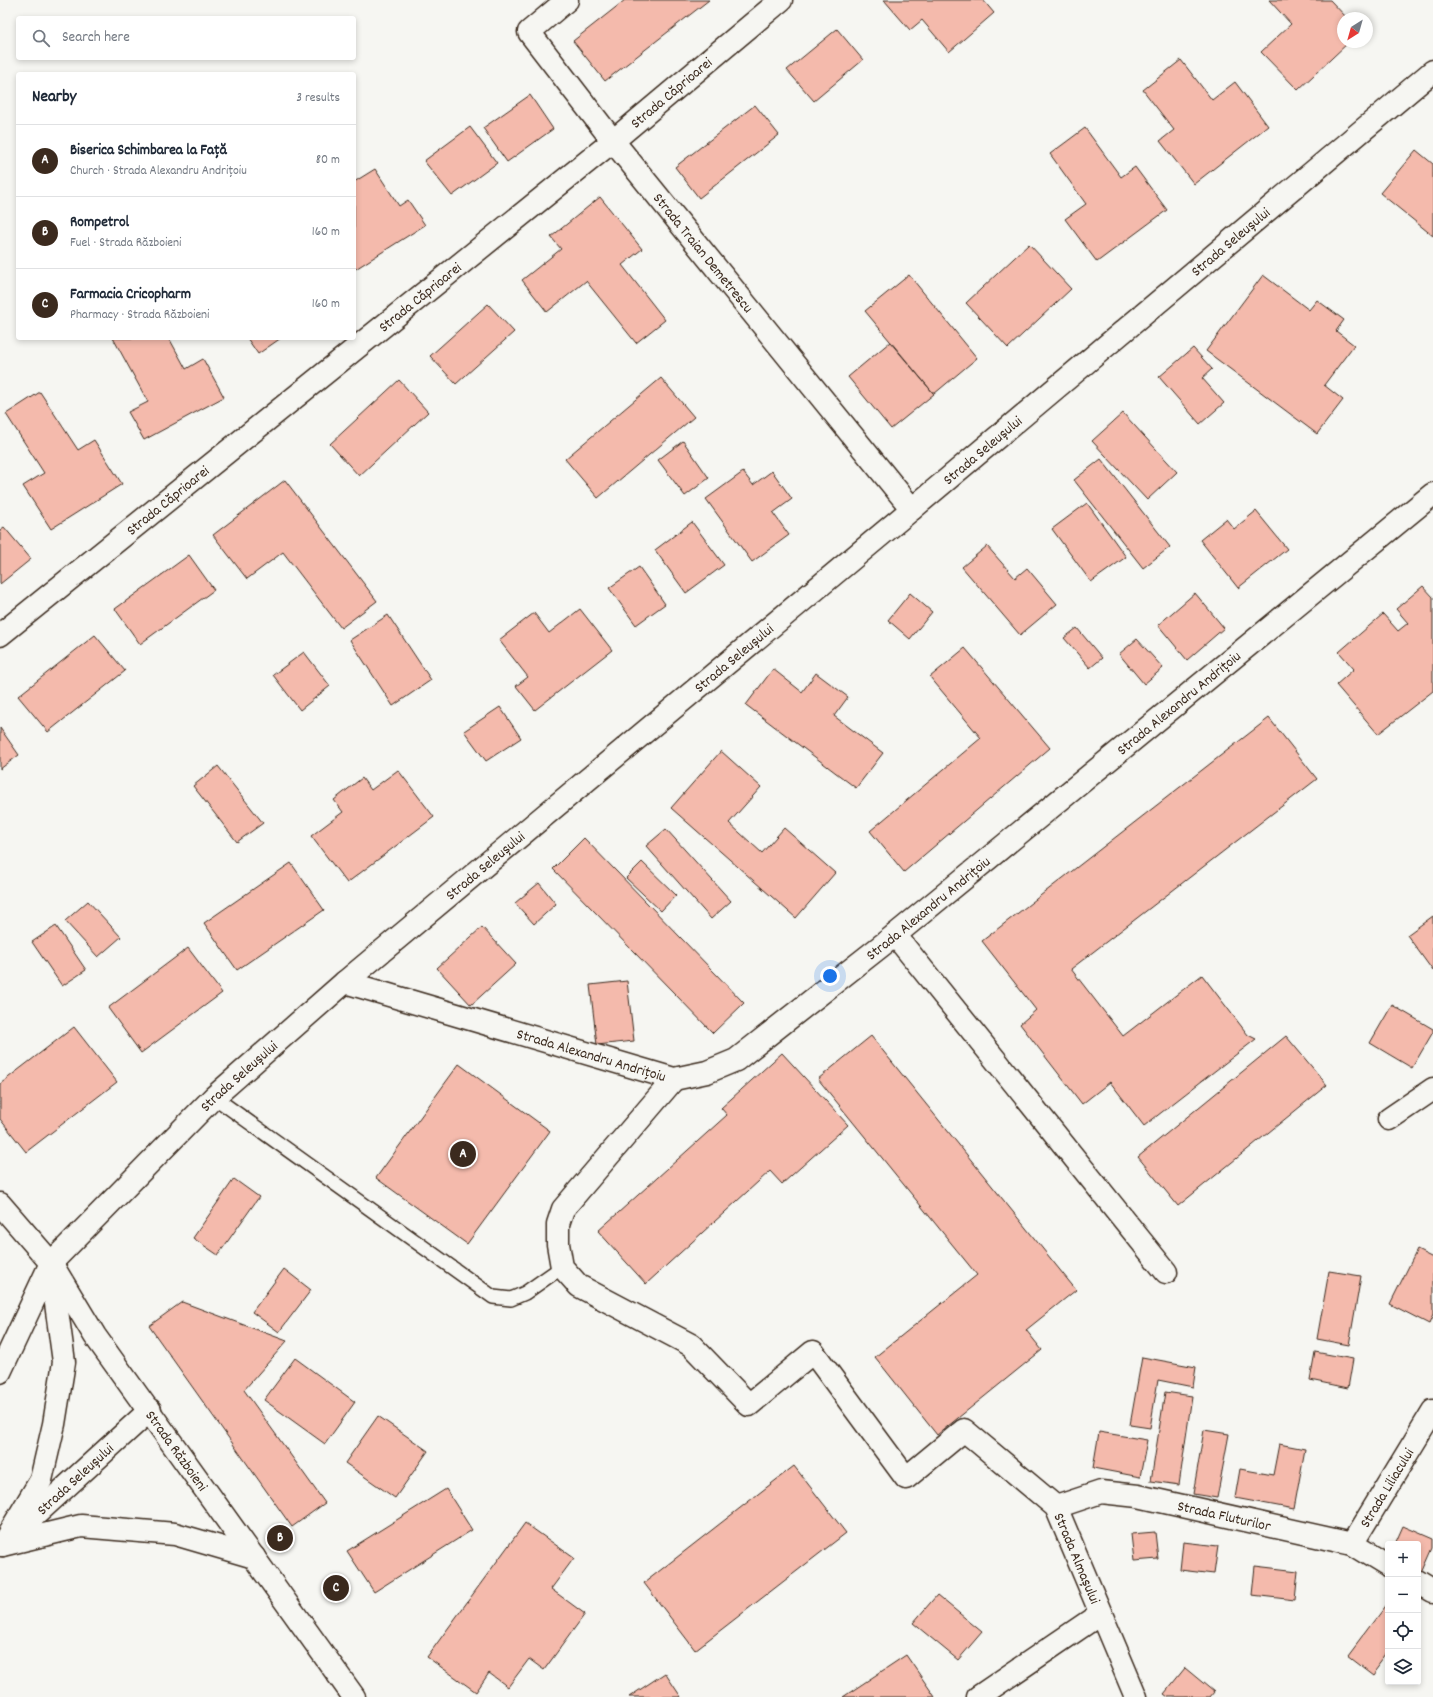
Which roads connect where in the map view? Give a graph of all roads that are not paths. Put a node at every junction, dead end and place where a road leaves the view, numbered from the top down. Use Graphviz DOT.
graph roads {
  1 [pos="567,0"];
  2 [pos="781,0"];
  3 [pos="1433,71"];
  4 [pos="613,141"];
  5 [pos="1433,494"];
  6 [pos="912,509"];
  7 [pos="0,635"];
  8 [pos="895,935"];
  9 [pos="345,982"];
  10 [pos="674,1079"];
  11 [pos="1433,1089"];
  12 [pos="214,1097"];
  13 [pos="1389,1119"];
  14 [pos="0,1204"];
  15 [pos="50,1263"];
  16 [pos="562,1267"];
  17 [pos="1166,1272"];
  18 [pos="0,1372"];
  19 [pos="150,1410"];
  20 [pos="1433,1411"];
  21 [pos="1056,1507"];
  22 [pos="1352,1544"];
  23 [pos="1,1546"];
  24 [pos="254,1557"];
  25 [pos="1385,1564"];
  26 [pos="1421,1585"];
  27 [pos="1433,1592"];
  28 [pos="1100,1614"];
  29 [pos="354,1697"];
  30 [pos="978,1697"];
  31 [pos="1136,1697"];
  1 -- 4 [label="street, Strada Traian Demetrescu"];
  2 -- 4 [label="street, Strada Căprioarei"];
  3 -- 6 [label="street, Strada Seleușului"];
  4 -- 6 [label="street, Strada Traian Demetrescu"];
  4 -- 7 [label="street, Strada Căprioarei"];
  5 -- 8 [label="street, Strada Alexandru Andrițoiu"];
  6 -- 9 [label="street, Strada Seleușului"];
  8 -- 10 [label="street, Strada Alexandru Andrițoiu"];
  8 -- 17 [label="street"];
  9 -- 10 [label="street, Strada Alexandru Andrițoiu"];
  9 -- 12 [label="street, Strada Seleușului"];
  10 -- 16 [label="street"];
  11 -- 13 [label="street"];
  12 -- 15 [label="street, Strada Seleușului"];
  12 -- 16 [label="lane"];
  14 -- 15 [label="street, Strada Războieni"];
  15 -- 18 [label="street"];
  15 -- 19 [label="street, Strada Războieni"];
  15 -- 23 [label="street"];
  16 -- 21 [label="street, Strada Almașului"];
  19 -- 23 [label="street, Strada Seleușului"];
  19 -- 24 [label="street, Strada Războieni"];
  20 -- 22 [label="street, Strada Liliacului"];
  21 -- 22 [label="street, Strada Fluturilor"];
  21 -- 28 [label="street, Strada Almașului"];
  22 -- 25 [label="street, Strada Fluturilor"];
  23 -- 24 [label="street"];
  24 -- 29 [label="street, Strada Războieni"];
  26 -- 27 [label="street"];
  28 -- 30 [label="street"];
  28 -- 31 [label="street, Strada Almașului"];
}
